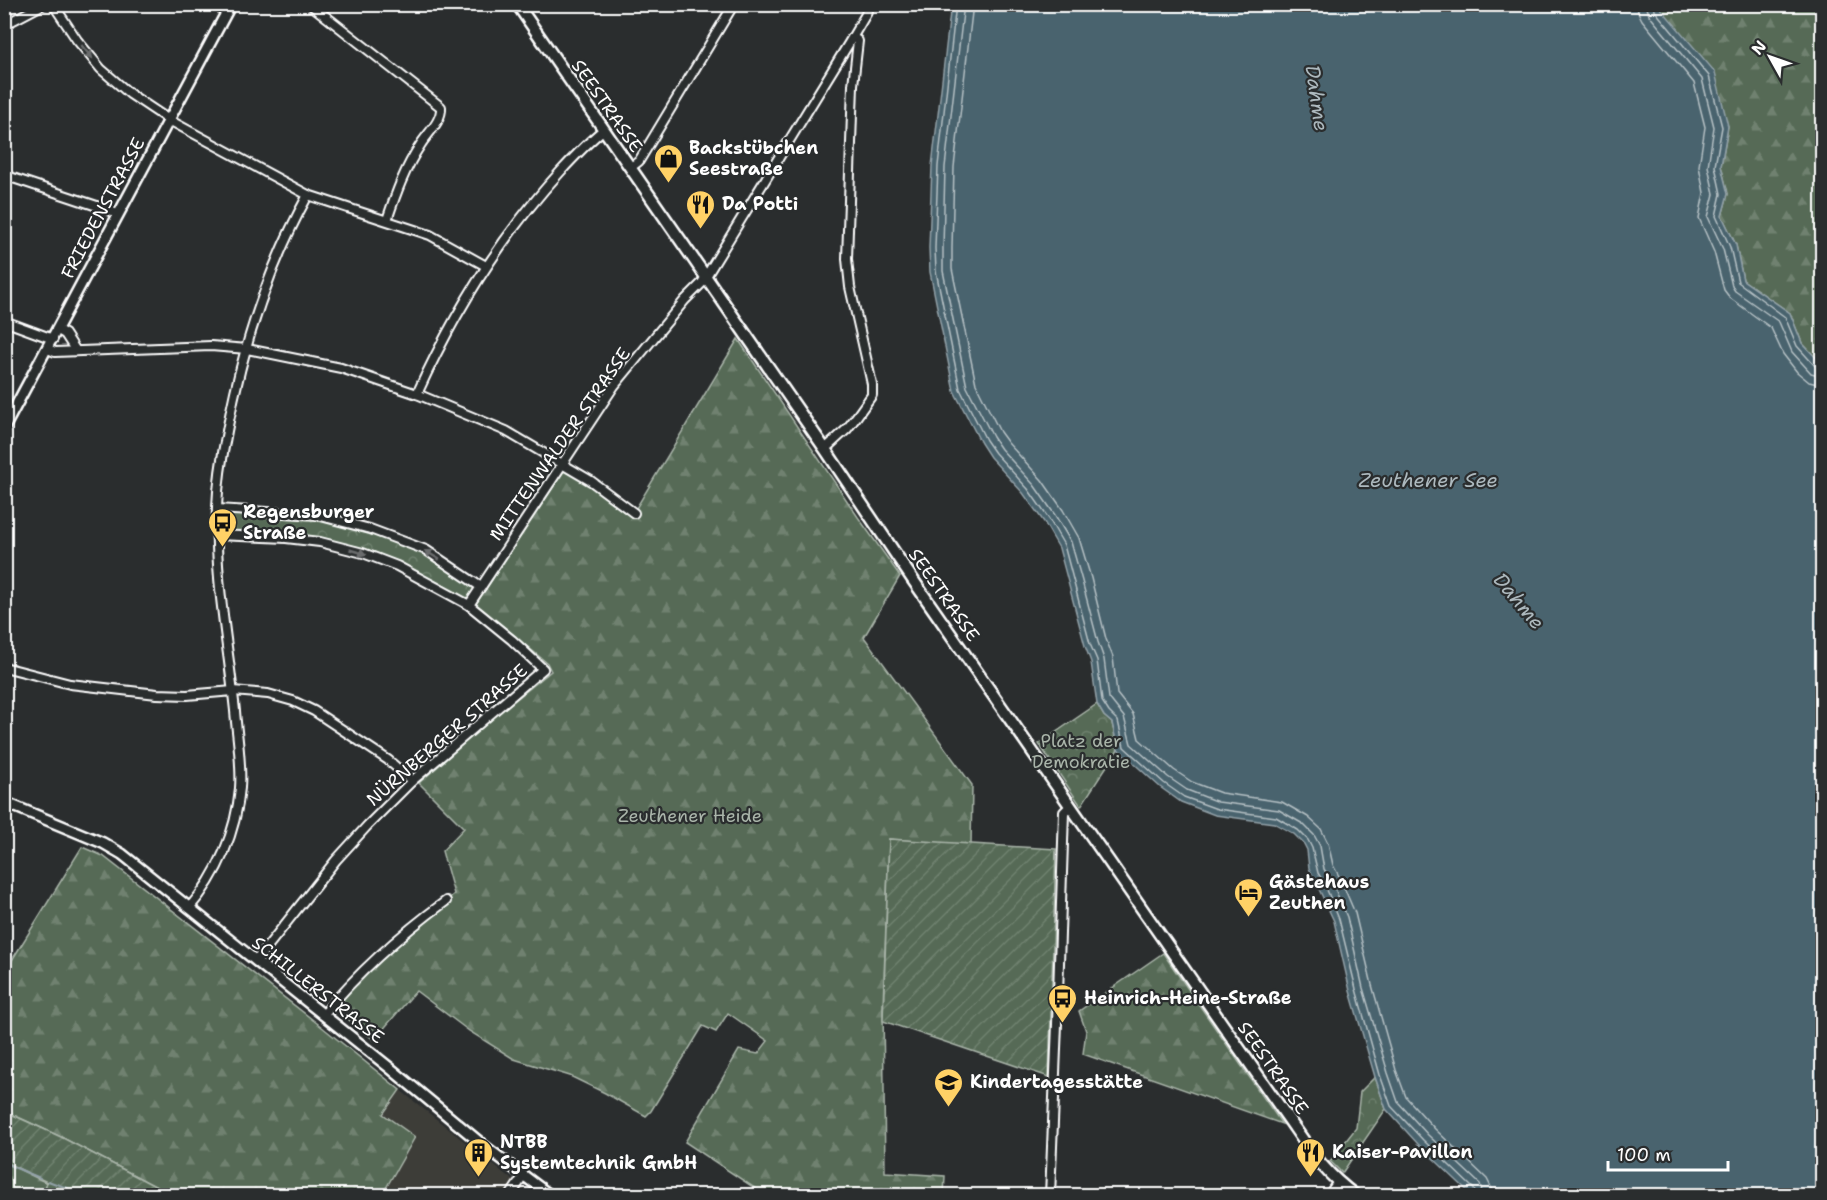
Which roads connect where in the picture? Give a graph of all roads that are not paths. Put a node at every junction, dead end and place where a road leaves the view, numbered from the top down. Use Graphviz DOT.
graph roads {
  1 [pos="44,4"];
  2 [pos="53,4"];
  3 [pos="310,4"];
  4 [pos="734,4"];
  5 [pos="869,4"];
  6 [pos="228,5"];
  7 [pos="519,5"];
  8 [pos="4,25"];
  9 [pos="853,37"];
  10 [pos="169,120"];
  11 [pos="603,130"];
  12 [pos="630,168"];
  13 [pos="4,175"];
  14 [pos="308,195"];
  15 [pos="118,215"];
  16 [pos="387,220"];
  17 [pos="486,266"];
  18 [pos="706,277"];
  19 [pos="4,321"];
  20 [pos="55,334"];
  21 [pos="48,349"];
  22 [pos="246,349"];
  23 [pos="76,351"];
  24 [pos="417,394"];
  25 [pos="4,428"];
  26 [pos="825,449"];
  27 [pos="562,464"];
  28 [pos="217,509"];
  29 [pos="634,513"];
  30 [pos="217,535"];
  31 [pos="481,587"];
  32 [pos="469,605"];
  33 [pos="4,668"];
  34 [pos="233,691"];
  35 [pos="412,781"];
  36 [pos="4,802"];
  37 [pos="1070,806"];
  38 [pos="446,901"];
  39 [pos="189,908"];
  40 [pos="256,962"];
  41 [pos="322,1014"];
  42 [pos="524,1175"];
  43 [pos="1338,1182"];
  44 [pos="510,1196"];
  45 [pos="551,1196"];
  46 [pos="1050,1196"];
  47 [pos="1328,1196"];
  48 [pos="1356,1196"];
  1 -- 8 [label="street"];
  2 -- 10 [label="street, one-way"];
  3 -- 16 [label="street"];
  4 -- 12 [label="street"];
  5 -- 9 [label="street, MITTENWALDER STRASSE"];
  6 -- 10 [label="street, FRIEDENSTRASSE"];
  7 -- 11 [label="main road, SEESTRASSE"];
  9 -- 18 [label="street, MITTENWALDER STRASSE"];
  9 -- 26 [label="street"];
  10 -- 14 [label="street"];
  10 -- 15 [label="street, FRIEDENSTRASSE"];
  11 -- 12 [label="main road, SEESTRASSE"];
  11 -- 17 [label="street"];
  12 -- 18 [label="main road, SEESTRASSE"];
  13 -- 15 [label="street"];
  14 -- 16 [label="street"];
  14 -- 22 [label="street"];
  15 -- 20 [label="street, FRIEDENSTRASSE"];
  16 -- 17 [label="street"];
  17 -- 24 [label="street"];
  18 -- 26 [label="main road, SEESTRASSE"];
  18 -- 27 [label="street, MITTENWALDER STRASSE"];
  19 -- 20 [label="street"];
  20 -- 21 [label="street, FRIEDENSTRASSE"];
  20 -- 23 [label="street"];
  21 -- 23 [label="street"];
  21 -- 25 [label="street, FRIEDENSTRASSE"];
  22 -- 23 [label="street"];
  22 -- 24 [label="street"];
  22 -- 28 [label="street"];
  24 -- 27 [label="street"];
  26 -- 37 [label="main road, SEESTRASSE"];
  27 -- 29 [label="street"];
  27 -- 31 [label="street, MITTENWALDER STRASSE"];
  28 -- 30 [label="street"];
  31 -- 28 [label="street, one-way"];
  30 -- 32 [label="street, one-way"];
  30 -- 34 [label="street"];
  31 -- 32 [label="street, MITTENWALDER STRASSE"];
  32 -- 35 [label="street, NÜRNBERGER STRASSE"];
  33 -- 34 [label="street"];
  34 -- 35 [label="street"];
  34 -- 39 [label="street"];
  35 -- 40 [label="street, NÜRNBERGER STRASSE"];
  36 -- 39 [label="street, SCHILLERSTRASSE"];
  37 -- 43 [label="main road, SEESTRASSE"];
  37 -- 46 [label="street"];
  38 -- 41 [label="street"];
  39 -- 40 [label="street, SCHILLERSTRASSE"];
  40 -- 41 [label="street, SCHILLERSTRASSE"];
  41 -- 42 [label="street, SCHILLERSTRASSE"];
  42 -- 44 [label="street"];
  42 -- 45 [label="street, SCHILLERSTRASSE"];
  43 -- 47 [label="street"];
  43 -- 48 [label="main road, SEESTRASSE"];
}
